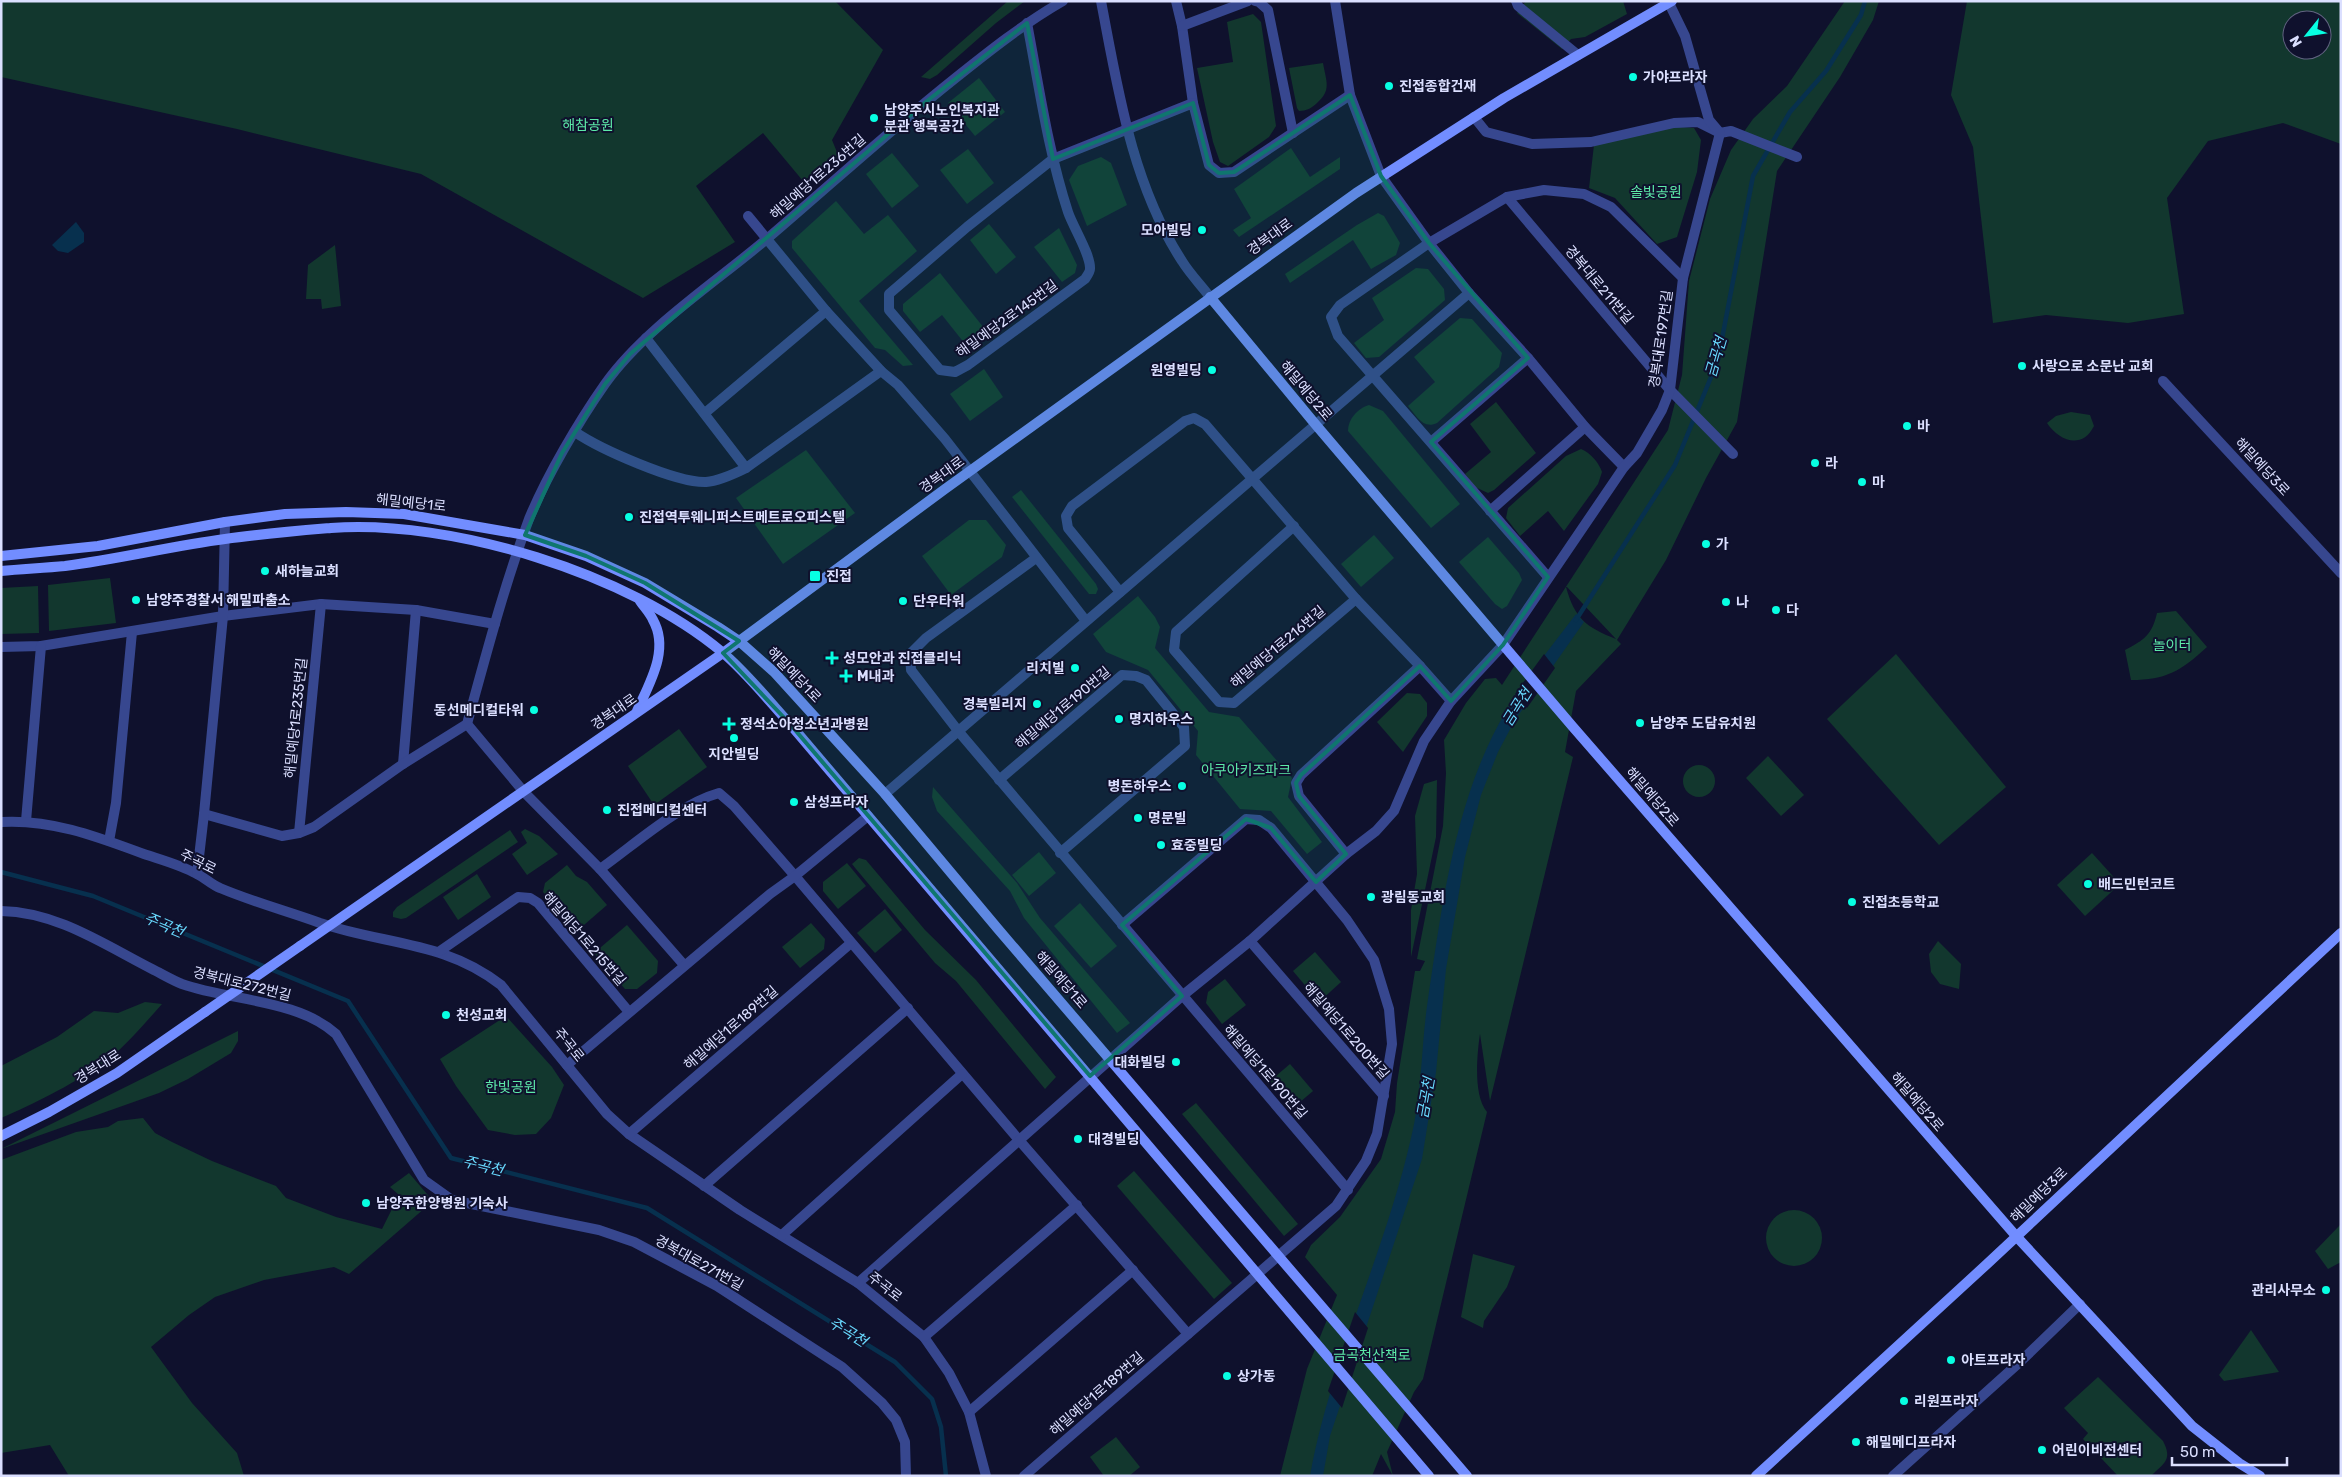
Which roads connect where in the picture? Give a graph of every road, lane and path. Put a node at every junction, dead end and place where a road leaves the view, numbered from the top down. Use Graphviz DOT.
graph roads {
  1 [pos="1063,1"];
  2 [pos="1101,1"];
  3 [pos="1176,1"];
  4 [pos="1248,1"];
  5 [pos="1255,1"];
  6 [pos="1334,1"];
  7 [pos="1516,1"];
  8 [pos="1670,2"];
  9 [pos="1027,23"];
  10 [pos="1182,26"];
  11 [pos="1578,55"];
  12 [pos="1350,96"];
  13 [pos="1193,103"];
  14 [pos="1474,117"];
  15 [pos="1127,130"];
  16 [pos="1293,133"];
  17 [pos="1720,133"];
  18 [pos="1797,157"];
  19 [pos="1053,159"];
  20 [pos="1381,176"];
  21 [pos="1508,197"];
  22 [pos="748,216"];
  23 [pos="767,239"];
  24 [pos="1428,243"];
  25 [pos="1683,278"];
  26 [pos="1469,293"];
  27 [pos="1210,297"];
  28 [pos="826,311"];
  29 [pos="646,338"];
  30 [pos="1528,358"];
  31 [pos="881,371"];
  32 [pos="1373,376"];
  33 [pos="2163,381"];
  34 [pos="1670,390"];
  35 [pos="705,413"];
  36 [pos="1316,425"];
  37 [pos="1585,427"];
  38 [pos="575,432"];
  39 [pos="1431,442"];
  40 [pos="1733,454"];
  41 [pos="1624,467"];
  42 [pos="746,468"];
  43 [pos="970,471"];
  44 [pos="1253,478"];
  45 [pos="1490,511"];
  46 [pos="225,522"];
  47 [pos="1294,526"];
  48 [pos="525,535"];
  49 [pos="226,539"];
  50 [pos="519,553"];
  51 [pos="1,556"];
  52 [pos="1036,558"];
  53 [pos="1,571"];
  54 [pos="2341,573"];
  55 [pos="1548,577"];
  56 [pos="1120,592"];
  57 [pos="638,598"];
  58 [pos="1356,599"];
  59 [pos="321,604"];
  60 [pos="416,610"];
  61 [pos="223,616"];
  62 [pos="1086,621"];
  63 [pos="495,624"];
  64 [pos="132,632"];
  65 [pos="740,641"];
  66 [pos="1503,645"];
  67 [pos="41,646"];
  68 [pos="1,647"];
  69 [pos="723,653"];
  70 [pos="1420,666"];
  71 [pos="1451,702"];
  72 [pos="636,713"];
  73 [pos="467,724"];
  74 [pos="959,732"];
  75 [pos="403,764"];
  76 [pos="999,780"];
  77 [pos="524,792"];
  78 [pos="885,794"];
  79 [pos="204,814"];
  80 [pos="868,816"];
  81 [pos="26,821"];
  82 [pos="1,822"];
  83 [pos="299,833"];
  84 [pos="109,841"];
  85 [pos="1060,853"];
  86 [pos="1346,854"];
  87 [pos="600,869"];
  88 [pos="197,874"];
  89 [pos="795,876"];
  90 [pos="1316,882"];
  91 [pos="1,910"];
  92 [pos="328,925"];
  93 [pos="1122,925"];
  94 [pos="2341,933"];
  95 [pos="1250,941"];
  96 [pos="852,943"];
  97 [pos="440,952"];
  98 [pos="684,965"];
  99 [pos="1182,996"];
  100 [pos="908,1008"];
  101 [pos="629,1012"];
  102 [pos="1110,1059"];
  103 [pos="567,1065"];
  104 [pos="962,1074"];
  105 [pos="1090,1076"];
  106 [pos="1384,1096"];
  107 [pos="629,1134"];
  108 [pos="1,1136"];
  109 [pos="1019,1140"];
  110 [pos="412,1163"];
  111 [pos="704,1186"];
  112 [pos="1348,1190"];
  113 [pos="1078,1205"];
  114 [pos="782,1235"];
  115 [pos="2016,1236"];
  116 [pos="1279,1255"];
  117 [pos="1133,1270"];
  118 [pos="1258,1272"];
  119 [pos="858,1283"];
  120 [pos="2080,1304"];
  121 [pos="1188,1334"];
  122 [pos="924,1337"];
  123 [pos="969,1412"];
  124 [pos="906,1476"];
  125 [pos="986,1476"];
  126 [pos="1024,1476"];
  127 [pos="1429,1476"];
  128 [pos="1467,1476"];
  129 [pos="1756,1476"];
  130 [pos="1893,1476"];
  131 [pos="2260,1476"];
  1 -- 9 [label="street, 해밀예당1로236번길"];
  2 -- 15 [label="street, 해밀예당2로"];
  3 -- 10 [label="street"];
  4 -- 10 [label="street"];
  5 -- 16 [label="street"];
  6 -- 12 [label="street"];
  7 -- 11 [label="street"];
  8 -- 11 [label="street, 경복대로"];
  8 -- 17 [label="street"];
  9 -- 19 [label="street"];
  9 -- 23 [label="street, 해밀예당1로236번길"];
  10 -- 13 [label="street"];
  11 -- 14 [label="street, 경복대로"];
  12 -- 16 [label="street"];
  12 -- 20 [label="street"];
  13 -- 15 [label="street"];
  13 -- 16 [label="street"];
  14 -- 17 [label="street"];
  14 -- 20 [label="street, 경복대로"];
  15 -- 19 [label="street, 해밀예당2로145번길"];
  15 -- 27 [label="street, 해밀예당2로"];
  17 -- 18 [label="street"];
  17 -- 25 [label="street, 경복대로197번길"];
  19 -- 19 [label="street, 해밀예당2로145번길"];
  20 -- 24 [label="street"];
  20 -- 27 [label="street, 경복대로"];
  21 -- 24 [label="street"];
  21 -- 25 [label="street"];
  21 -- 34 [label="street, 경복대로211번길"];
  22 -- 23 [label="street, 해밀예당1로236번길"];
  23 -- 28 [label="street, 해밀예당1로236번길"];
  23 -- 29 [label="street, 해밀예당1로236번길"];
  24 -- 26 [label="street"];
  24 -- 32 [label="street"];
  25 -- 34 [label="street, 경복대로197번길"];
  26 -- 30 [label="street"];
  26 -- 32 [label="street"];
  27 -- 36 [label="street, 해밀예당2로"];
  27 -- 43 [label="street, 경복대로"];
  28 -- 31 [label="street, 해밀예당1로236번길"];
  28 -- 35 [label="street"];
  29 -- 35 [label="street"];
  29 -- 38 [label="street, 해밀예당1로236번길"];
  30 -- 37 [label="street"];
  30 -- 39 [label="street"];
  31 -- 42 [label="street"];
  31 -- 43 [label="street, 해밀예당1로236번길"];
  32 -- 36 [label="street"];
  32 -- 39 [label="street"];
  33 -- 54 [label="street, 해밀예당3로"];
  34 -- 40 [label="street, 경복대로211번길"];
  34 -- 41 [label="street, 경복대로197번길"];
  35 -- 42 [label="street"];
  36 -- 44 [label="street"];
  36 -- 66 [label="street, 해밀예당2로"];
  37 -- 41 [label="street"];
  37 -- 45 [label="street"];
  38 -- 42 [label="street"];
  38 -- 48 [label="street, 해밀예당1로236번길"];
  39 -- 45 [label="street"];
  41 -- 55 [label="street, 경복대로197번길"];
  43 -- 52 [label="street, 해밀예당1로236번길"];
  43 -- 65 [label="street, 경복대로"];
  44 -- 47 [label="street"];
  44 -- 56 [label="street"];
  44 -- 56 [label="street"];
  45 -- 55 [label="street"];
  46 -- 48 [label="street, 해밀예당1로"];
  46 -- 49 [label="street"];
  46 -- 51 [label="street, 해밀예당1로"];
  47 -- 58 [label="street"];
  47 -- 58 [label="street, 해밀예당1로216번길"];
  48 -- 50 [label="street"];
  48 -- 65 [label="street, 해밀예당1로"];
  49 -- 50 [label="street, 해밀예당1로"];
  49 -- 53 [label="street, 해밀예당1로"];
  49 -- 61 [label="street"];
  50 -- 57 [label="street, 해밀예당1로"];
  50 -- 63 [label="street"];
  52 -- 62 [label="street, 해밀예당1로236번길"];
  52 -- 74 [label="street, 해밀예당1로190번길"];
  55 -- 66 [label="street, 경복대로197번길"];
  56 -- 62 [label="street"];
  57 -- 69 [label="street, 해밀예당1로"];
  57 -- 72 [label="street"];
  58 -- 70 [label="street"];
  59 -- 60 [label="street"];
  59 -- 61 [label="street"];
  59 -- 83 [label="street, 해밀예당1로235번길"];
  60 -- 63 [label="street"];
  60 -- 75 [label="street"];
  61 -- 64 [label="street"];
  61 -- 79 [label="street"];
  62 -- 74 [label="street"];
  63 -- 73 [label="street"];
  64 -- 67 [label="street"];
  64 -- 84 [label="street"];
  65 -- 69 [label="street, 경복대로"];
  65 -- 78 [label="street, 해밀예당1로"];
  66 -- 71 [label="street"];
  66 -- 115 [label="street, 해밀예당2로"];
  67 -- 68 [label="street"];
  67 -- 81 [label="street"];
  69 -- 72 [label="street, 경복대로"];
  69 -- 80 [label="street, 해밀예당1로"];
  70 -- 71 [label="street"];
  70 -- 86 [label="street"];
  71 -- 86 [label="street"];
  72 -- 77 [label="street, 경복대로"];
  73 -- 75 [label="street"];
  73 -- 77 [label="street"];
  74 -- 76 [label="street, 해밀예당1로190번길"];
  74 -- 78 [label="street"];
  75 -- 83 [label="street"];
  76 -- 85 [label="street, 해밀예당1로190번길"];
  76 -- 85 [label="street, 해밀예당1로190번길"];
  77 -- 87 [label="street"];
  77 -- 92 [label="street, 경복대로"];
  78 -- 102 [label="street, 해밀예당1로"];
  79 -- 83 [label="street"];
  79 -- 88 [label="street"];
  80 -- 89 [label="street"];
  80 -- 105 [label="street, 해밀예당1로"];
  81 -- 82 [label="street, 주곡로"];
  81 -- 84 [label="street, 주곡로"];
  84 -- 88 [label="street, 주곡로"];
  85 -- 93 [label="street, 해밀예당1로190번길"];
  86 -- 90 [label="street"];
  87 -- 89 [label="street"];
  87 -- 98 [label="street"];
  88 -- 92 [label="street, 주곡로"];
  89 -- 96 [label="street"];
  89 -- 98 [label="street"];
  90 -- 93 [label="street"];
  90 -- 95 [label="street"];
  90 -- 106 [label="street, 해밀예당1로200번길"];
  91 -- 110 [label="street, 경복대로272번길"];
  92 -- 97 [label="street, 주곡로"];
  92 -- 108 [label="street, 경복대로, bridge"];
  93 -- 99 [label="street, 해밀예당1로190번길"];
  94 -- 115 [label="street, 해밀예당3로"];
  95 -- 99 [label="street"];
  95 -- 106 [label="street, 해밀예당1로200번길"];
  96 -- 100 [label="street"];
  96 -- 107 [label="street, 해밀예당1로189번길"];
  97 -- 101 [label="street, 해밀예당1로215번길"];
  97 -- 103 [label="street, 주곡로"];
  98 -- 101 [label="street"];
  99 -- 102 [label="street"];
  99 -- 112 [label="street, 해밀예당1로190번길"];
  100 -- 104 [label="street"];
  100 -- 111 [label="street"];
  101 -- 103 [label="street"];
  102 -- 105 [label="street"];
  102 -- 116 [label="street, 해밀예당1로"];
  103 -- 107 [label="street, 주곡로"];
  104 -- 109 [label="street"];
  104 -- 114 [label="street"];
  105 -- 109 [label="street"];
  105 -- 118 [label="street, 해밀예당1로"];
  106 -- 112 [label="street"];
  107 -- 111 [label="street, 주곡로"];
  109 -- 113 [label="street"];
  109 -- 119 [label="street"];
  110 -- 124 [label="street, 경복대로271번길"];
  111 -- 114 [label="street, 주곡로"];
  112 -- 116 [label="street"];
  113 -- 117 [label="street"];
  113 -- 122 [label="street"];
  114 -- 119 [label="street, 주곡로"];
  115 -- 120 [label="street, 해밀예당2로"];
  115 -- 129 [label="street, 해밀예당3로"];
  116 -- 118 [label="street, 해밀예당1로189번길"];
  116 -- 128 [label="street, 해밀예당1로"];
  117 -- 121 [label="street"];
  117 -- 123 [label="street"];
  118 -- 121 [label="street, 해밀예당1로189번길"];
  118 -- 127 [label="street, 해밀예당1로"];
  119 -- 122 [label="street, 주곡로"];
  120 -- 130 [label="street"];
  120 -- 131 [label="street, 해밀예당2로"];
  121 -- 126 [label="street, 해밀예당1로189번길"];
  122 -- 123 [label="street, 주곡로"];
  123 -- 125 [label="street, 주곡로"];
}
